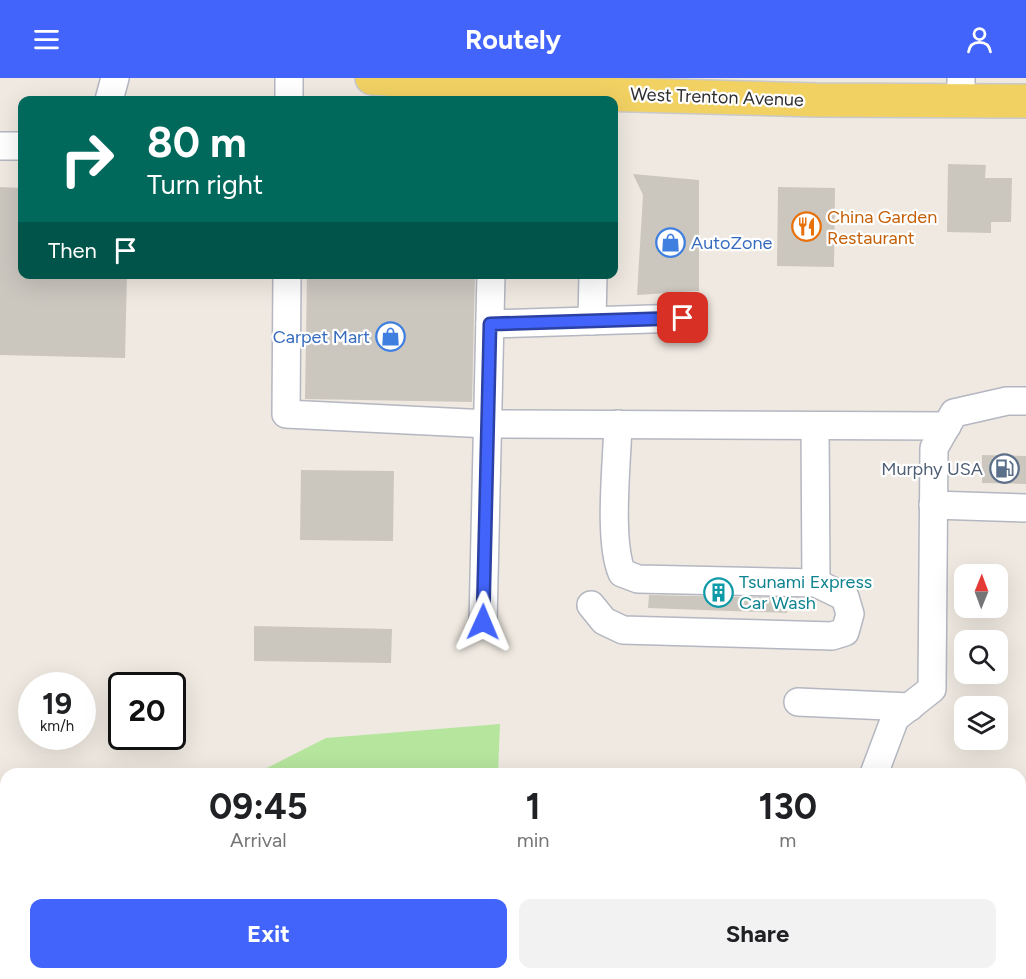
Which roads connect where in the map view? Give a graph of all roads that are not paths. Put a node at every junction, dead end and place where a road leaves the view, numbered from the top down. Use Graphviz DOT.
graph roads {
  1 [pos="116,78"];
  2 [pos="289,78"];
  3 [pos="372,78"];
  4 [pos="769,88"];
  5 [pos="961,89"];
  6 [pos="494,94"];
  7 [pos="110,96"];
  8 [pos="289,96"];
  9 [pos="1026,100"];
  10 [pos="0,146"];
  11 [pos="18,147"];
  12 [pos="287,279"];
  13 [pos="491,279"];
  14 [pos="593,279"];
  15 [pos="683,318"];
  16 [pos="592,321"];
  17 [pos="490,324"];
  18 [pos="1026,401"];
  19 [pos="488,424"];
  20 [pos="618,424"];
  21 [pos="815,426"];
  22 [pos="947,426"];
  23 [pos="933,506"];
  24 [pos="1026,508"];
  25 [pos="816,583"];
  26 [pos="591,605"];
  27 [pos="483,622"];
  28 [pos="798,702"];
  29 [pos="910,706"];
  30 [pos="876,768"];
  1 -- 7 [label="lane"];
  2 -- 8 [label="lane"];
  3 -- 6 [label="main road, West Trenton Avenue"];
  4 -- 5 [label="main road, West Trenton Avenue"];
  4 -- 6 [label="main road, West Trenton Avenue"];
  5 -- 9 [label="main road, West Trenton Avenue"];
  10 -- 11 [label="lane"];
  12 -- 19 [label="lane"];
  13 -- 17 [label="lane"];
  14 -- 16 [label="lane"];
  15 -- 16 [label="lane"];
  16 -- 17 [label="lane"];
  17 -- 19 [label="lane"];
  18 -- 22 [label="lane"];
  19 -- 20 [label="lane"];
  19 -- 27 [label="lane"];
  20 -- 21 [label="lane"];
  20 -- 25 [label="lane"];
  21 -- 22 [label="lane"];
  21 -- 25 [label="lane"];
  22 -- 23 [label="lane"];
  23 -- 24 [label="lane"];
  23 -- 29 [label="lane"];
  25 -- 26 [label="lane"];
  28 -- 29 [label="lane"];
  29 -- 30 [label="lane"];
}
